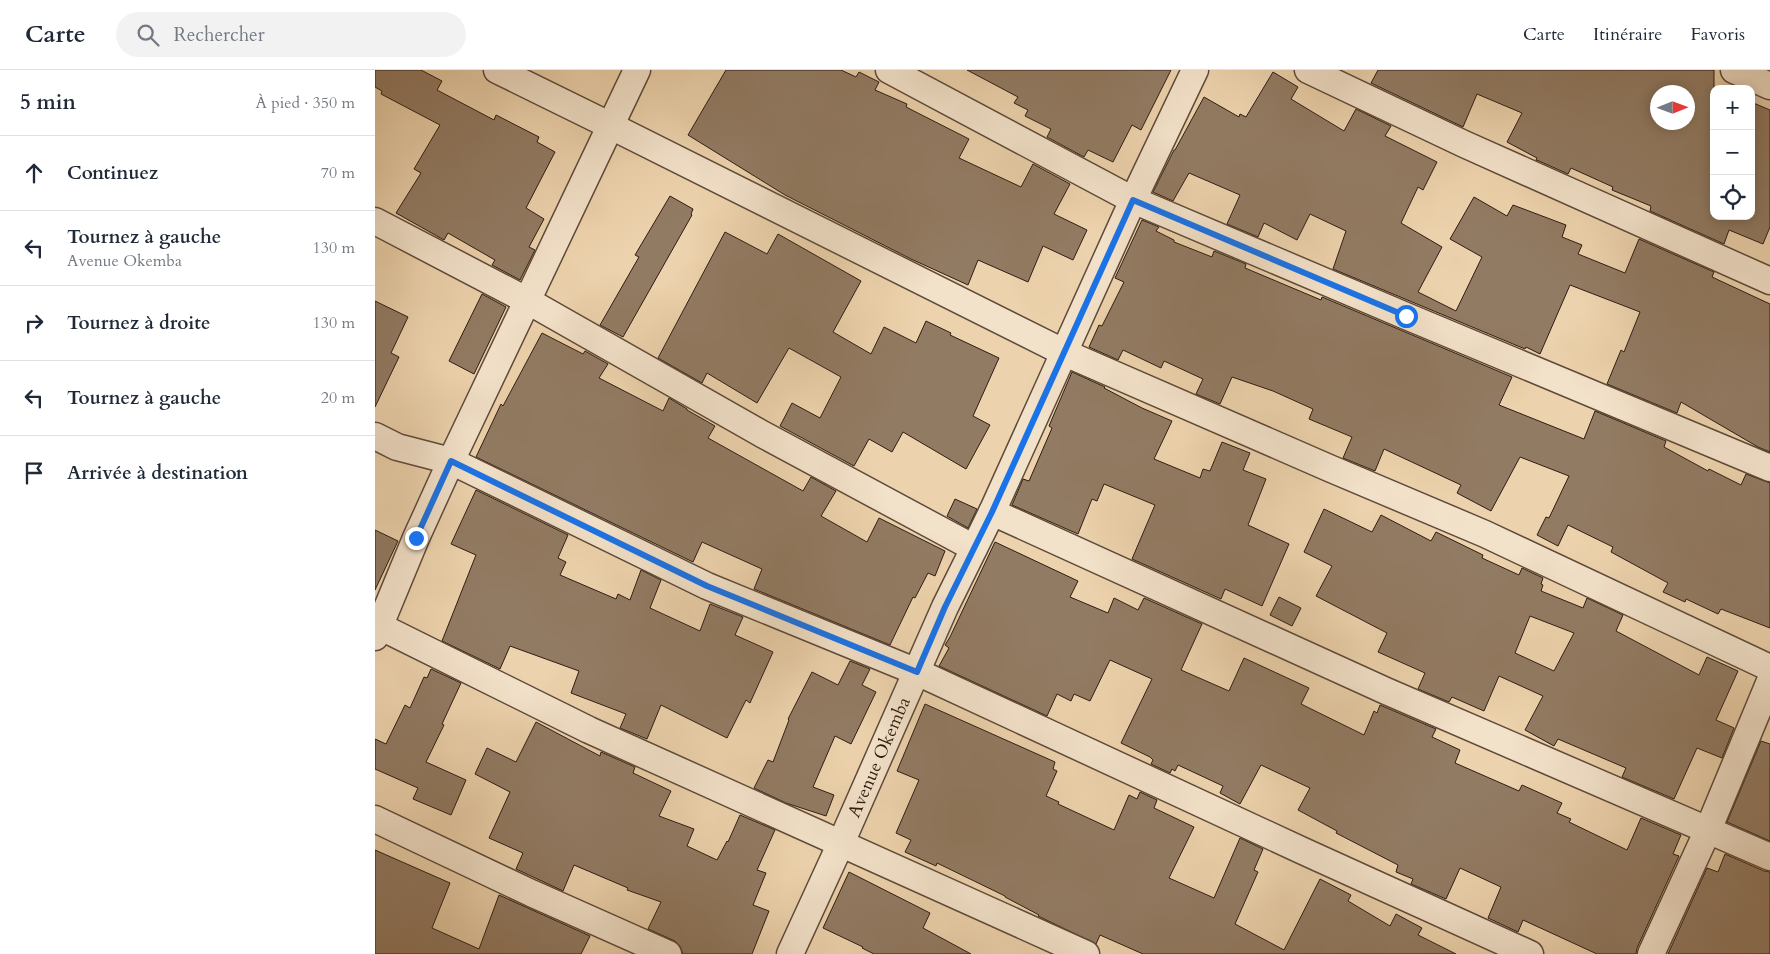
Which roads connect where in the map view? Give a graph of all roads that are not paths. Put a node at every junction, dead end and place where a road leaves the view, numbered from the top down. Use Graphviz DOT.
graph roads {
  1 [pos="497,70"];
  2 [pos="637,70"];
  3 [pos="889,70"];
  4 [pos="1195,70"];
  5 [pos="1309,70"];
  6 [pos="1733,70"];
  7 [pos="1770,86"];
  8 [pos="611,126"];
  9 [pos="1133,200"];
  10 [pos="375,221"];
  11 [pos="1770,281"];
  12 [pos="528,301"];
  13 [pos="1065,353"];
  14 [pos="375,436"];
  15 [pos="451,461"];
  16 [pos="1770,468"];
  17 [pos="992,512"];
  18 [pos="974,548"];
  19 [pos="377,629"];
  20 [pos="1770,668"];
  21 [pos="917,672"];
  22 [pos="1770,681"];
  23 [pos="375,819"];
  24 [pos="1708,830"];
  25 [pos="841,843"];
  26 [pos="1770,857"];
  27 [pos="668,954"];
  28 [pos="790,954"];
  29 [pos="1085,954"];
  30 [pos="1530,954"];
  31 [pos="1651,954"];
  1 -- 8 [label="street"];
  2 -- 8 [label="street"];
  3 -- 9 [label="street"];
  4 -- 9 [label="street, Avenue Okemba"];
  5 -- 11 [label="street"];
  6 -- 7 [label="street"];
  8 -- 12 [label="street"];
  8 -- 13 [label="street"];
  9 -- 13 [label="street, Avenue Okemba"];
  9 -- 16 [label="street"];
  10 -- 12 [label="street"];
  12 -- 15 [label="street"];
  12 -- 18 [label="street"];
  13 -- 17 [label="street, Avenue Okemba"];
  13 -- 20 [label="street"];
  14 -- 15 [label="street"];
  15 -- 19 [label="street"];
  15 -- 21 [label="street"];
  17 -- 18 [label="street, Avenue Okemba"];
  17 -- 24 [label="street"];
  18 -- 21 [label="street, Avenue Okemba"];
  19 -- 25 [label="street"];
  21 -- 25 [label="street, Avenue Okemba"];
  21 -- 30 [label="street"];
  22 -- 24 [label="street"];
  23 -- 27 [label="street"];
  24 -- 26 [label="street"];
  24 -- 31 [label="street"];
  25 -- 28 [label="street, Avenue Okemba"];
  25 -- 29 [label="street"];
}
